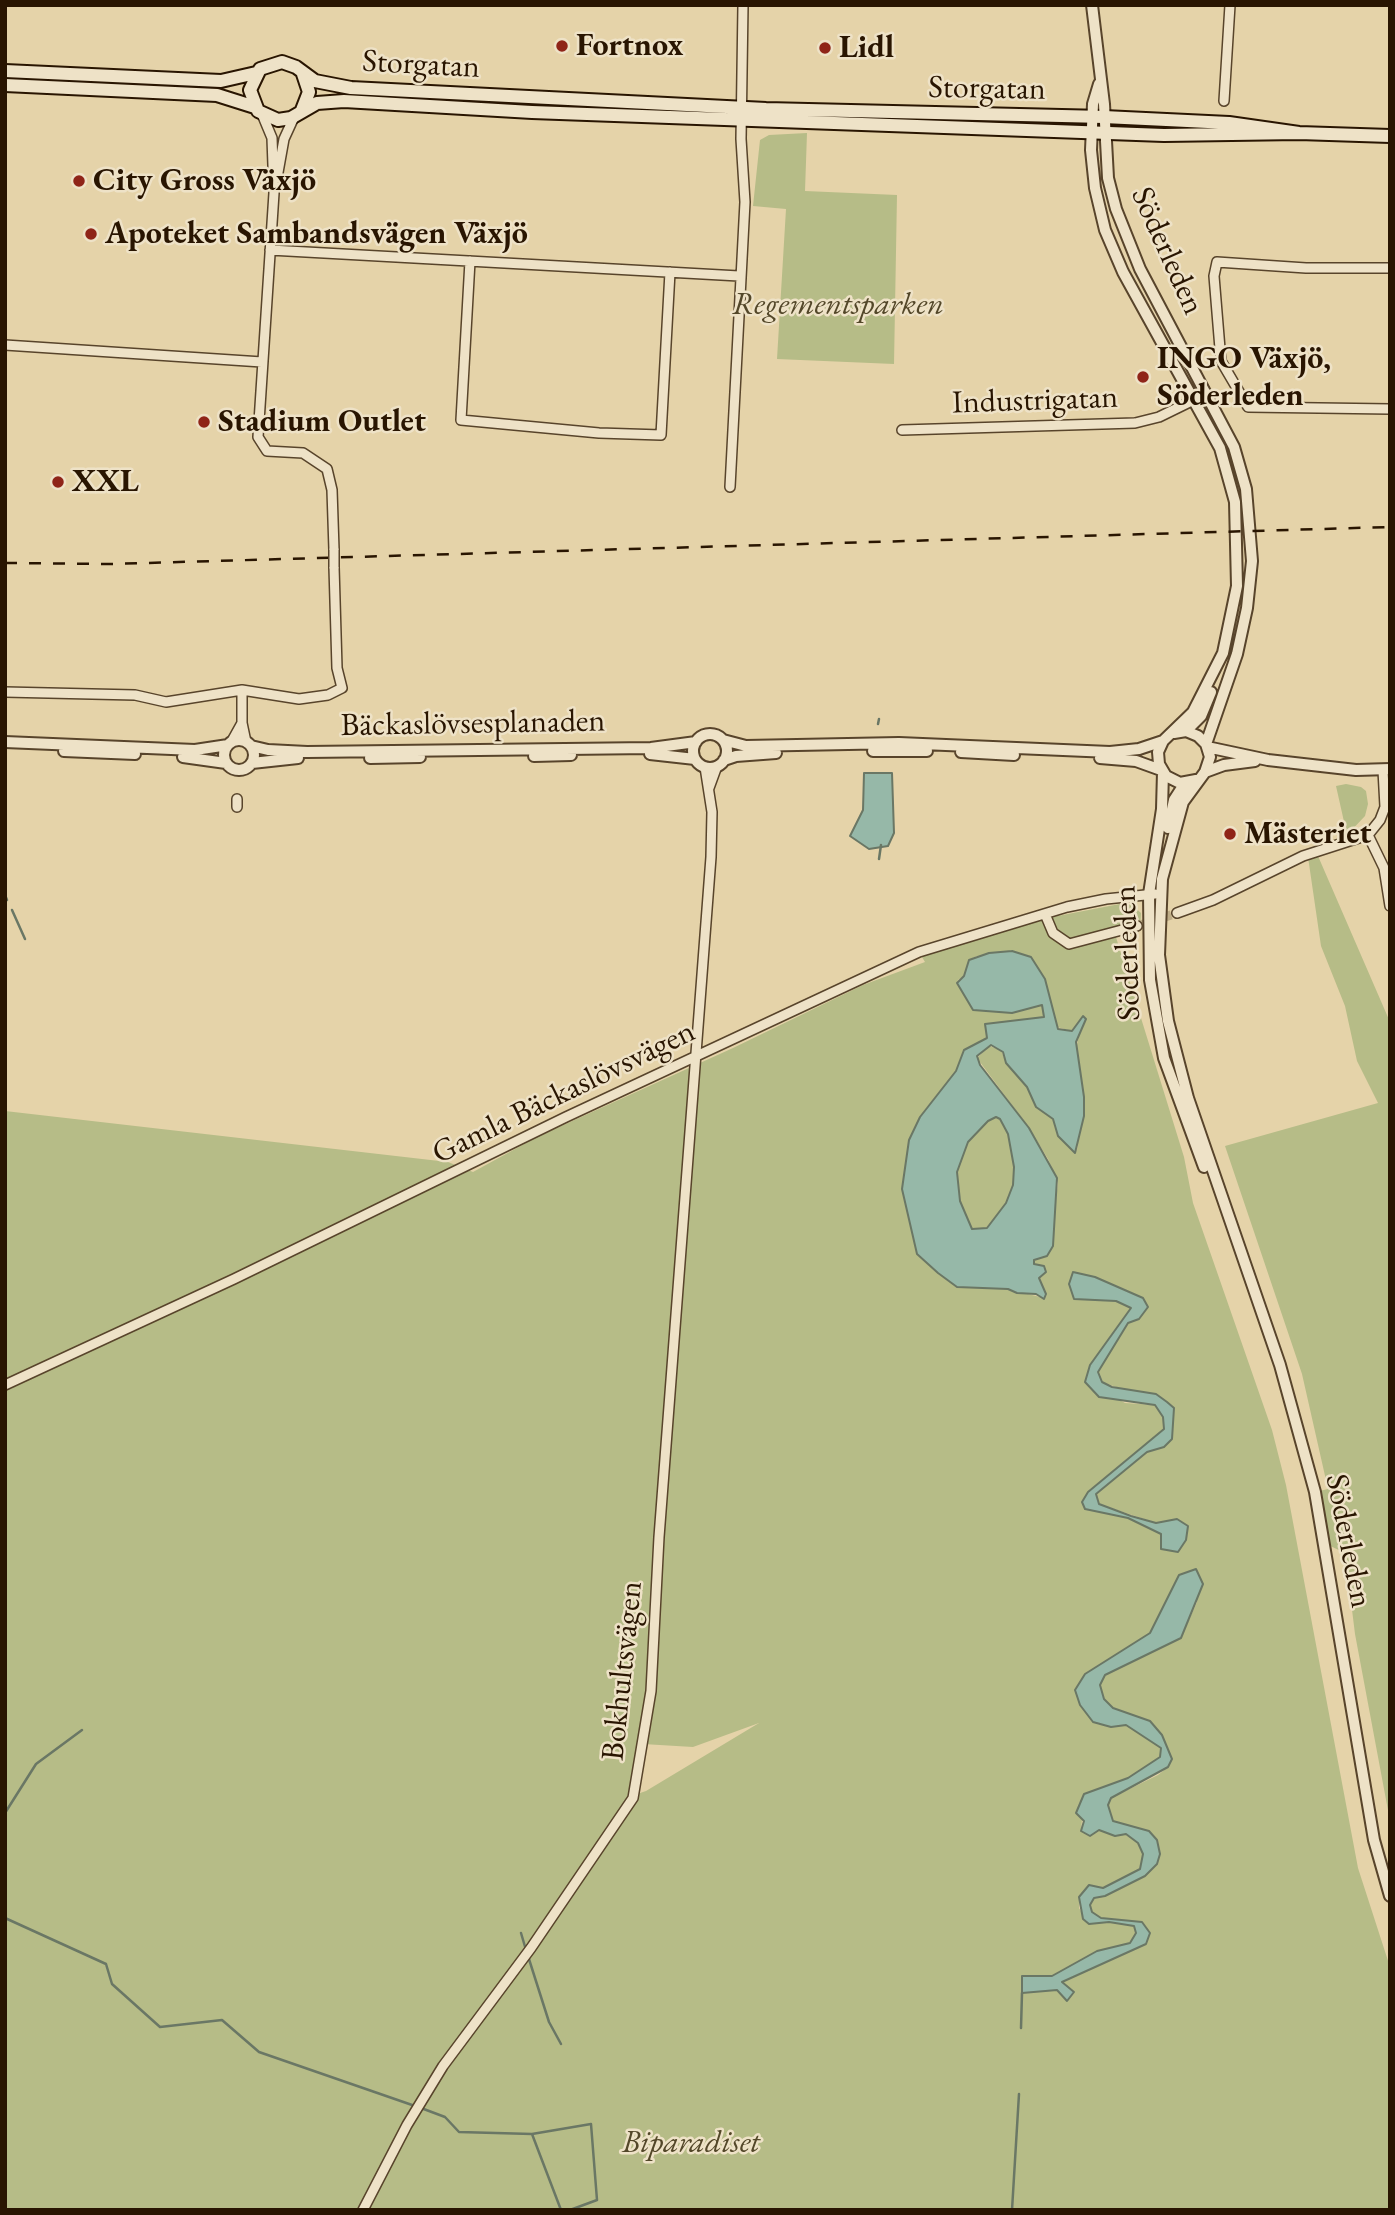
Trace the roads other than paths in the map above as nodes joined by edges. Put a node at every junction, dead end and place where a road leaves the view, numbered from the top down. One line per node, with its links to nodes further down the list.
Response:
1 (743, 5): 11 (street)
2 (1092, 5): 12 (street)
3 (1230, 5): 8 (street)
4 (299, 70): 6 (main road, Storgatan); 10 (main road); 11 (main road, Storgatan)
5 (5, 71): 6 (main road, Storgatan)
6 (256, 73): 9 (main road)
7 (5, 85): 9 (main road, Storgatan)
8 (1224, 101)
9 (258, 111): 10 (main road, Storgatan); 16 (street)
10 (298, 113): 11 (main road, Storgatan); 16 (street)
11 (742, 114): 12 (main road, Storgatan); 13 (main road, Storgatan); 21 (street)
12 (1098, 117): 13 (street); 14 (main road, Storgatan)
13 (1098, 133): 14 (main road, Storgatan); 24 (street, Söderleden); 25 (street, Söderleden)
14 (1300, 133): 15 (main road, Storgatan)
15 (1390, 136)
16 (274, 193): 17 (street)
17 (270, 250): 18 (street); 23 (street)
18 (470, 261): 20 (street); 20 (street)
19 (1390, 268): 26 (street)
20 (670, 272): 21 (street)
21 (739, 276): 28 (street)
22 (5, 345): 23 (street)
23 (262, 362): 30 (street, bridge)
24 (1206, 394): 25 (street, Industrigatan); 41 (street, Söderleden)
25 (1194, 400): 27 (street, Industrigatan); 29 (street, Söderleden)
26 (1390, 409)
27 (902, 430)
28 (730, 487)
29 (1214, 676): 33 (street, Söderleden); 34 (street, Söderleden)
30 (242, 690): 31 (street); 32 (street)
31 (5, 692)
32 (242, 723): 39 (street); 40 (street)
33 (1186, 732): 34 (street); 41 (street)
34 (1174, 733): 36 (street, Söderleden)
35 (723, 740): 36 (street, Bäckaslövsesplanaden); 38 (street, Bäckaslövsesplanaden); 47 (street)
36 (1163, 741): 49 (street, Söderleden)
37 (5, 742): 39 (street, Bäckaslövsesplanaden)
38 (696, 742): 40 (street, Bäckaslövsesplanaden); 43 (street)
39 (230, 743): 40 (street, Bäckaslövsesplanaden); 45 (street)
40 (248, 744): 46 (street)
41 (1207, 746): 44 (street); 50 (street, Söderleden)
42 (5, 749): 45 (street, Bäckaslövsesplanaden)
43 (695, 759): 46 (street, Bäckaslövsesplanaden); 47 (street)
44 (1268, 760): 48 (street); 50 (street)
45 (226, 763): 46 (street, Bäckaslövsesplanaden)
46 (252, 763)
47 (715, 764): 49 (street); 58 (street, Bokhultsvägen)
48 (1387, 769): 51 (street)
49 (1162, 771): 50 (street); 53 (street, Söderleden)
50 (1195, 778): 53 (street, Söderleden)
51 (1368, 835): 52 (street); 55 (street)
52 (1387, 868): 54 (street)
53 (1155, 894): 56 (street, Gamla Bäckaslövsvägen); 60 (street, Söderleden)
54 (1390, 906)
55 (1177, 913)
56 (1045, 914): 57 (street); 58 (street, Gamla Bäckaslövsvägen)
57 (1137, 926)
58 (696, 1056): 59 (street, Gamla Bäckaslövsvägen); 61 (street, Bokhultsvägen)
59 (5, 1385)
60 (1390, 1896)
61 (363, 2210)

